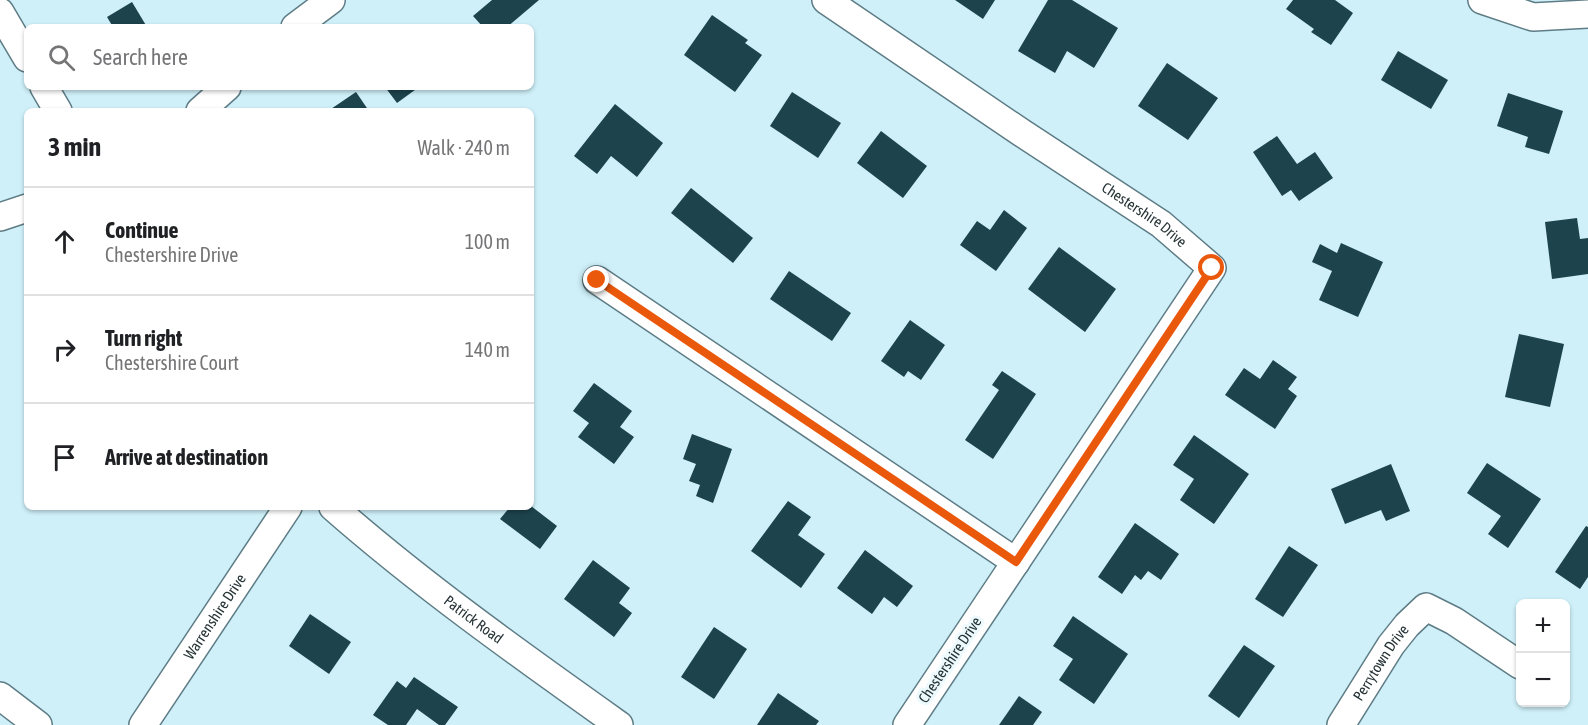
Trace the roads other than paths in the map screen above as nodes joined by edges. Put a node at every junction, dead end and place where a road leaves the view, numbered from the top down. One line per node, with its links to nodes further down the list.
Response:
1 (331, 0): 6 (street)
2 (826, 0): 17 (street, Chestershire Drive)
3 (1482, 0): 5 (street)
4 (0, 12): 7 (street)
5 (1588, 14)
6 (299, 24)
7 (24, 53)
8 (46, 90): 10 (street)
9 (224, 90): 11 (street)
10 (56, 108)
11 (203, 108)
12 (24, 209): 13 (street)
13 (0, 217)
14 (597, 280): 17 (street)
15 (286, 510): 21 (street, Warrenshire Drive)
16 (336, 510): 22 (street, Patrick Road)
17 (1016, 562): 23 (street, Chestershire Drive)
18 (1516, 662): 24 (street, Perrytown Drive)
19 (0, 696): 20 (street)
20 (38, 725)
21 (143, 725)
22 (619, 725)
23 (907, 725)
24 (1341, 725)

